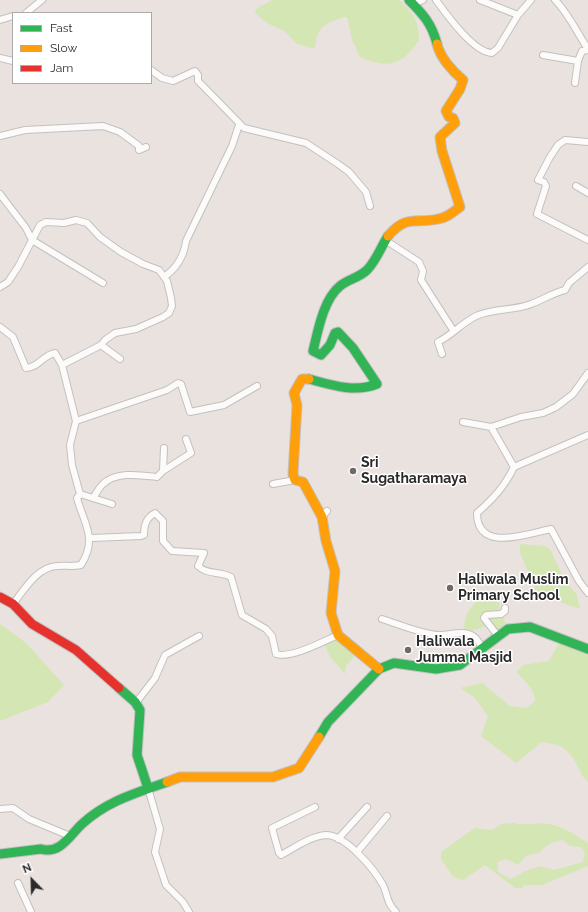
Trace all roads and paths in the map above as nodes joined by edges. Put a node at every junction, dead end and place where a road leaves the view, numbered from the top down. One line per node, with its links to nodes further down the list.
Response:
1 (42, 0): 8 (street)
2 (423, 0): 7 (street)
3 (436, 0): 9 (street)
4 (480, 0): 9 (street)
5 (531, 0): 9 (street)
6 (555, 0): 12 (street)
7 (411, 2): 28 (street)
8 (27, 12)
9 (518, 15)
10 (12, 16): 11 (street)
11 (0, 20)
12 (588, 50): 16 (street)
13 (543, 55): 16 (street)
14 (0, 58): 15 (street)
15 (12, 61)
16 (578, 61): 18 (street)
17 (152, 71): 19 (street)
18 (575, 83)
19 (239, 125): 26 (street); 31 (street)
20 (0, 136): 22 (street)
21 (587, 140): 29 (street)
22 (146, 147)
23 (576, 186): 24 (street)
24 (588, 193)
25 (0, 194): 27 (street)
26 (370, 206)
27 (32, 240): 31 (street); 32 (street); 33 (street)
28 (386, 240): 35 (street); 50 (street)
29 (588, 240)
30 (588, 267): 35 (street)
31 (164, 276): 36 (street)
32 (103, 282)
33 (0, 287)
34 (0, 327): 39 (street)
35 (453, 330): 37 (street)
36 (101, 345): 38 (street); 39 (street)
37 (442, 354)
38 (120, 359)
39 (62, 365): 42 (street)
40 (588, 373): 44 (street)
41 (257, 386): 42 (street)
42 (76, 421): 52 (street)
43 (462, 422): 44 (street)
44 (491, 427): 48 (street)
45 (588, 435): 48 (street)
46 (186, 440): 49 (street)
47 (164, 448): 49 (street)
48 (514, 467): 56 (street)
49 (163, 471): 53 (street)
50 (295, 480): 51 (street); 61 (street)
51 (273, 484)
52 (80, 494): 53 (street); 55 (street)
53 (93, 498): 54 (street)
54 (112, 504)
55 (91, 538): 58 (street); 61 (street)
56 (588, 593)
57 (0, 597): 58 (street)
58 (13, 604): 67 (street)
59 (505, 608): 63 (street)
60 (382, 619): 64 (street)
61 (338, 635): 66 (street)
62 (199, 636): 67 (street)
63 (498, 636): 64 (street); 65 (street)
64 (482, 649): 66 (street)
65 (588, 649)
66 (379, 669): 68 (street)
67 (135, 704): 68 (street)
68 (148, 788): 73 (street); 79 (street)
69 (367, 807): 74 (street)
70 (315, 808): 74 (street)
71 (0, 809): 73 (street)
72 (387, 816): 75 (street)
73 (70, 836): 76 (street)
74 (338, 838): 75 (street)
75 (357, 852): 80 (street)
76 (0, 854)
77 (18, 883): 78 (street)
78 (31, 912)
79 (189, 912)
80 (396, 912)

